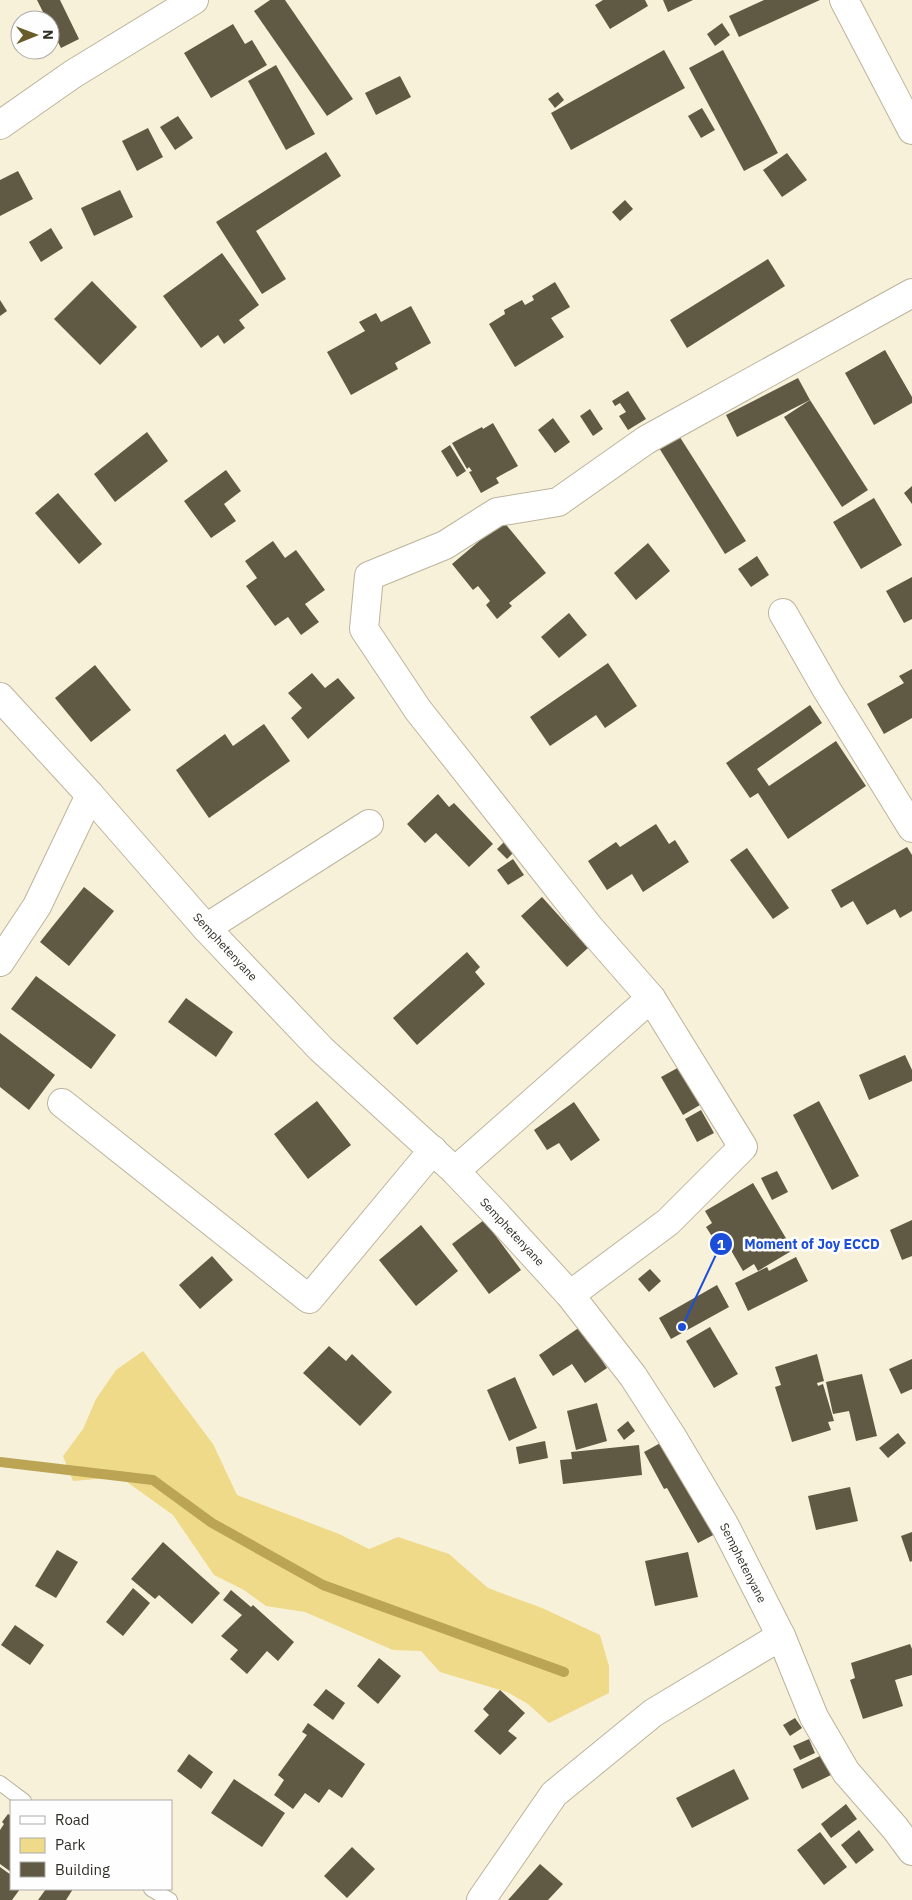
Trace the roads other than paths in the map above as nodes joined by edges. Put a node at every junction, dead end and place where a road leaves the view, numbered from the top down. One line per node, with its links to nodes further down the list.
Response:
1 (194, 0): 3 (street)
2 (844, 0): 4 (street)
3 (0, 124)
4 (912, 130)
5 (912, 292): 13 (street)
6 (783, 613): 10 (street)
7 (0, 697): 8 (street, Semphetenyane)
8 (90, 795): 11 (street, Semphetenyane); 12 (street)
9 (369, 824): 11 (street)
10 (912, 828)
11 (206, 928): 15 (street, Semphetenyane)
12 (0, 962)
13 (651, 998): 16 (street); 17 (street)
14 (62, 1103): 15 (street)
15 (433, 1150): 16 (street, Semphetenyane)
16 (455, 1171): 17 (street, Semphetenyane)
17 (570, 1295): 18 (street, Semphetenyane)
18 (781, 1636): 21 (street, Semphetenyane); 24 (street)
19 (0, 1783): 20 (lane)
20 (23, 1800)
21 (912, 1851)
22 (153, 1890): 23 (lane)
23 (170, 1900)
24 (481, 1900)

